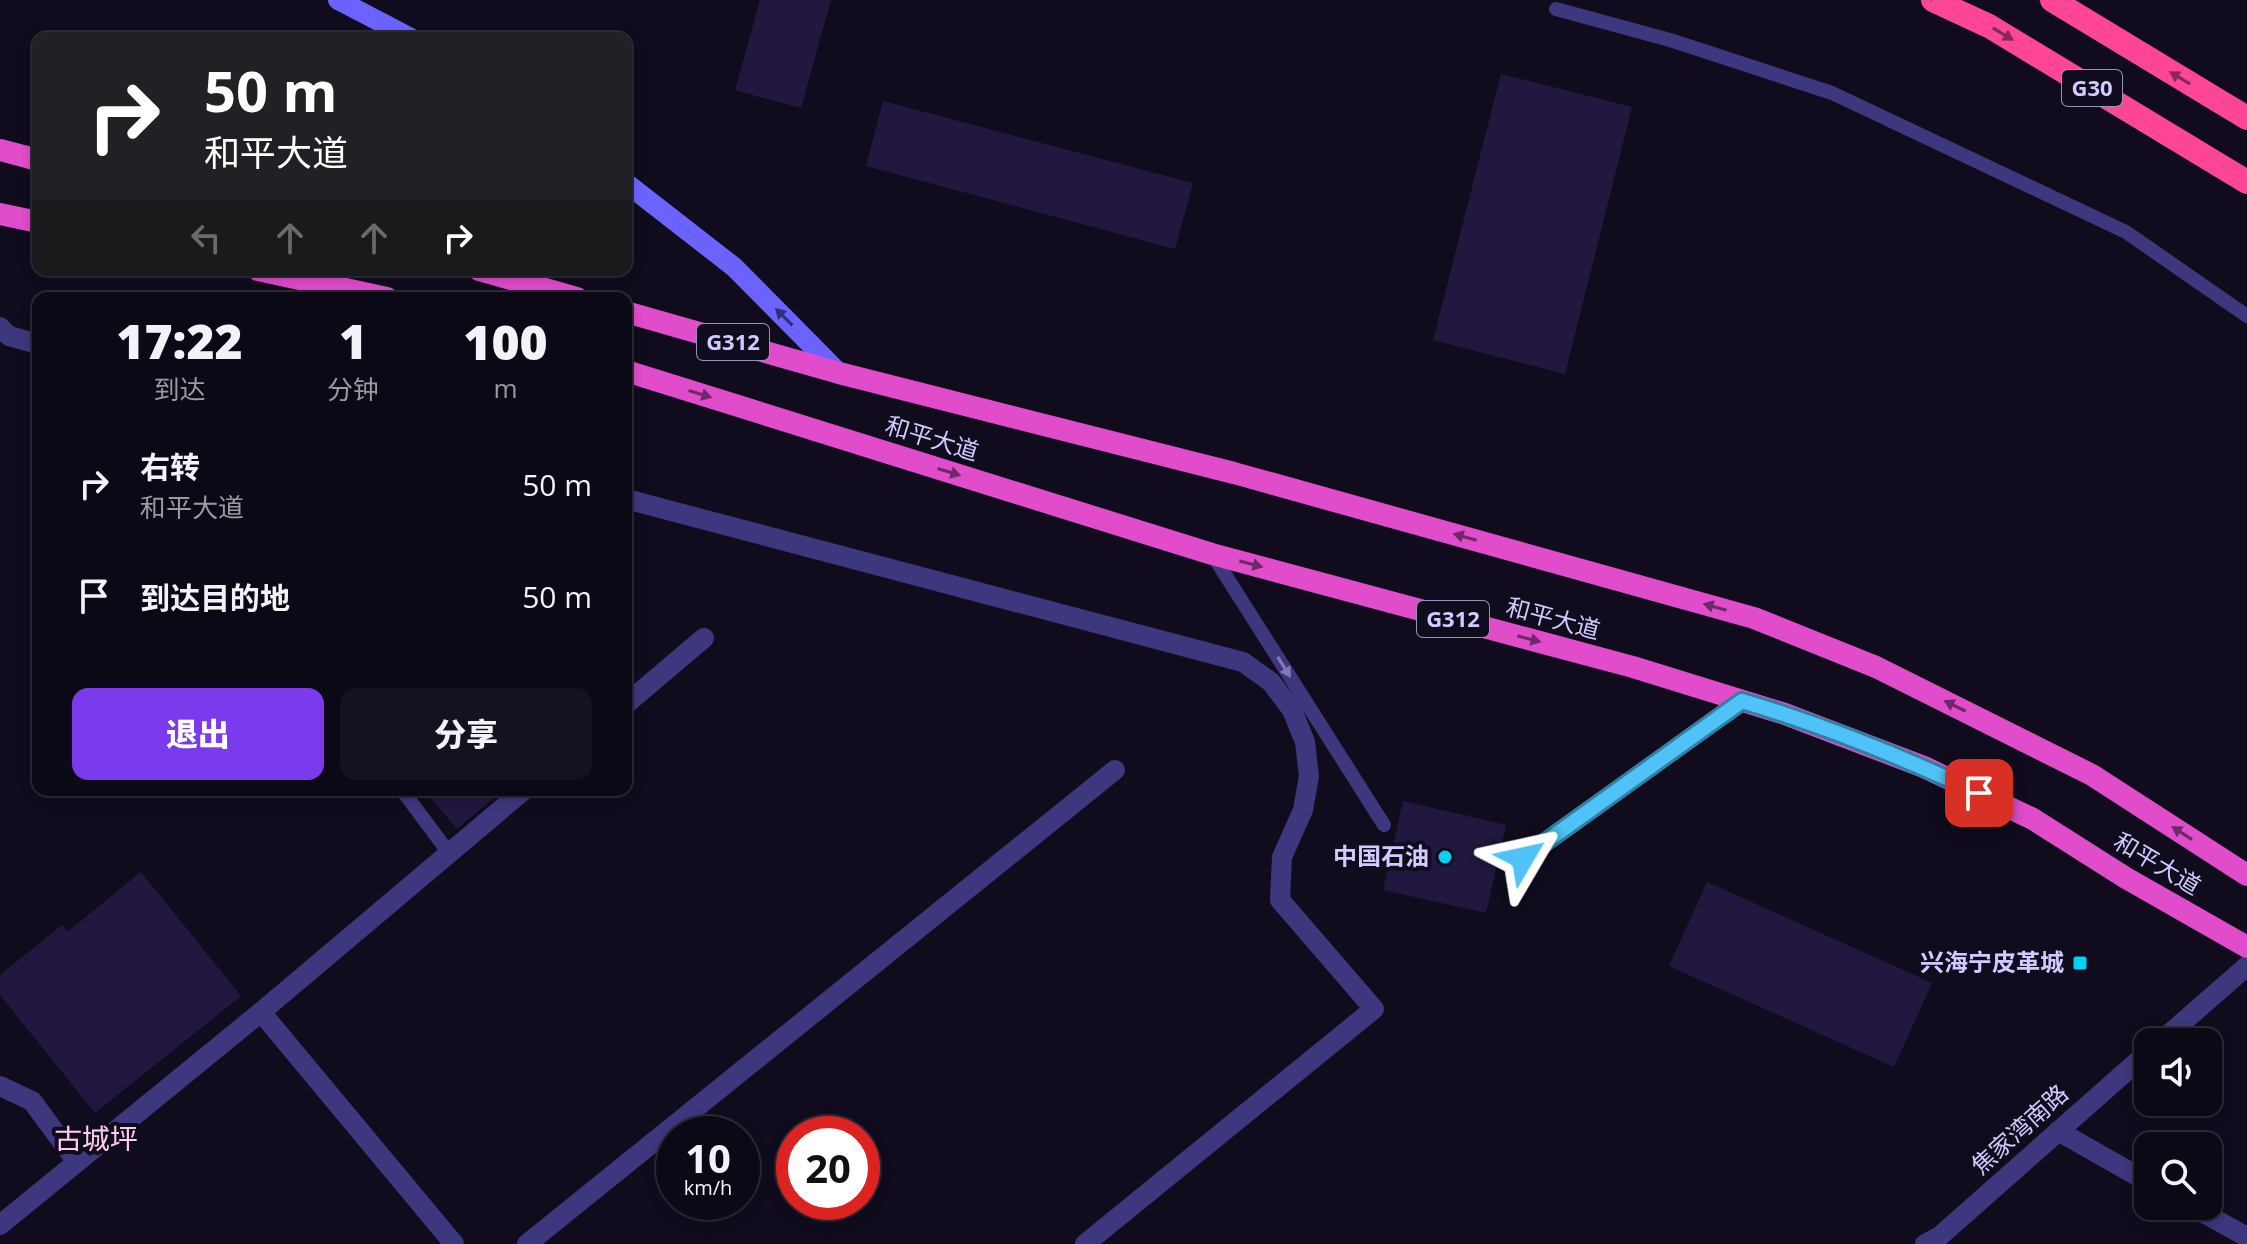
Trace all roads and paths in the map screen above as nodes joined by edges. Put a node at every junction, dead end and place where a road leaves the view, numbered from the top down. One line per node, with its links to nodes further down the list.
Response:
1 (338, 0): 5 (main road)
2 (1933, 0): 9 (highway, G30, one-way to 9)
3 (2052, 0): 6 (highway, G30, one-way to 3)
4 (1556, 9): 18 (lane)
5 (399, 32)
6 (2247, 118)
7 (0, 150): 8 (highway)
8 (32, 158)
9 (2247, 182)
10 (632, 188): 22 (main road, one-way to 10)
11 (0, 214): 12 (highway)
12 (32, 221)
13 (286, 276): 15 (highway)
14 (500, 276): 16 (highway)
15 (359, 292)
16 (556, 292)
17 (632, 314): 22 (highway, 和平大道 / G312)
18 (2247, 316)
19 (0, 327): 20 (street)
20 (32, 342)
21 (632, 373): 24 (highway, 和平大道 / G312, one-way to 24)
22 (839, 373): 34 (highway, 和平大道 / G312, one-way to 22)
23 (632, 501): 49 (street)
24 (1212, 554): 27 (highway, 和平大道 / G312, one-way to 27); 31 (lane, one-way to 31)
25 (704, 638): 26 (street)
26 (632, 699)
27 (1742, 701): 33 (lane); 35 (highway, 和平大道 / G312)
28 (1115, 770): 48 (street)
29 (406, 796): 32 (lane)
30 (517, 796): 32 (street)
31 (1384, 825)
32 (449, 853): 37 (street)
33 (1523, 858)
34 (2247, 875)
35 (2247, 947)
36 (2247, 966): 38 (street)
37 (261, 1012): 42 (street); 47 (street)
38 (2176, 1028)
39 (2134, 1064): 41 (street, 焦家湾南路)
40 (0, 1086): 42 (street)
41 (2058, 1131): 43 (street); 50 (street, 焦家湾南路)
42 (77, 1162): 45 (street)
43 (2134, 1174)
44 (2216, 1220): 46 (street)
45 (0, 1225)
46 (2247, 1237)
47 (454, 1244)
48 (527, 1244)
49 (1085, 1244)
50 (1925, 1244)

